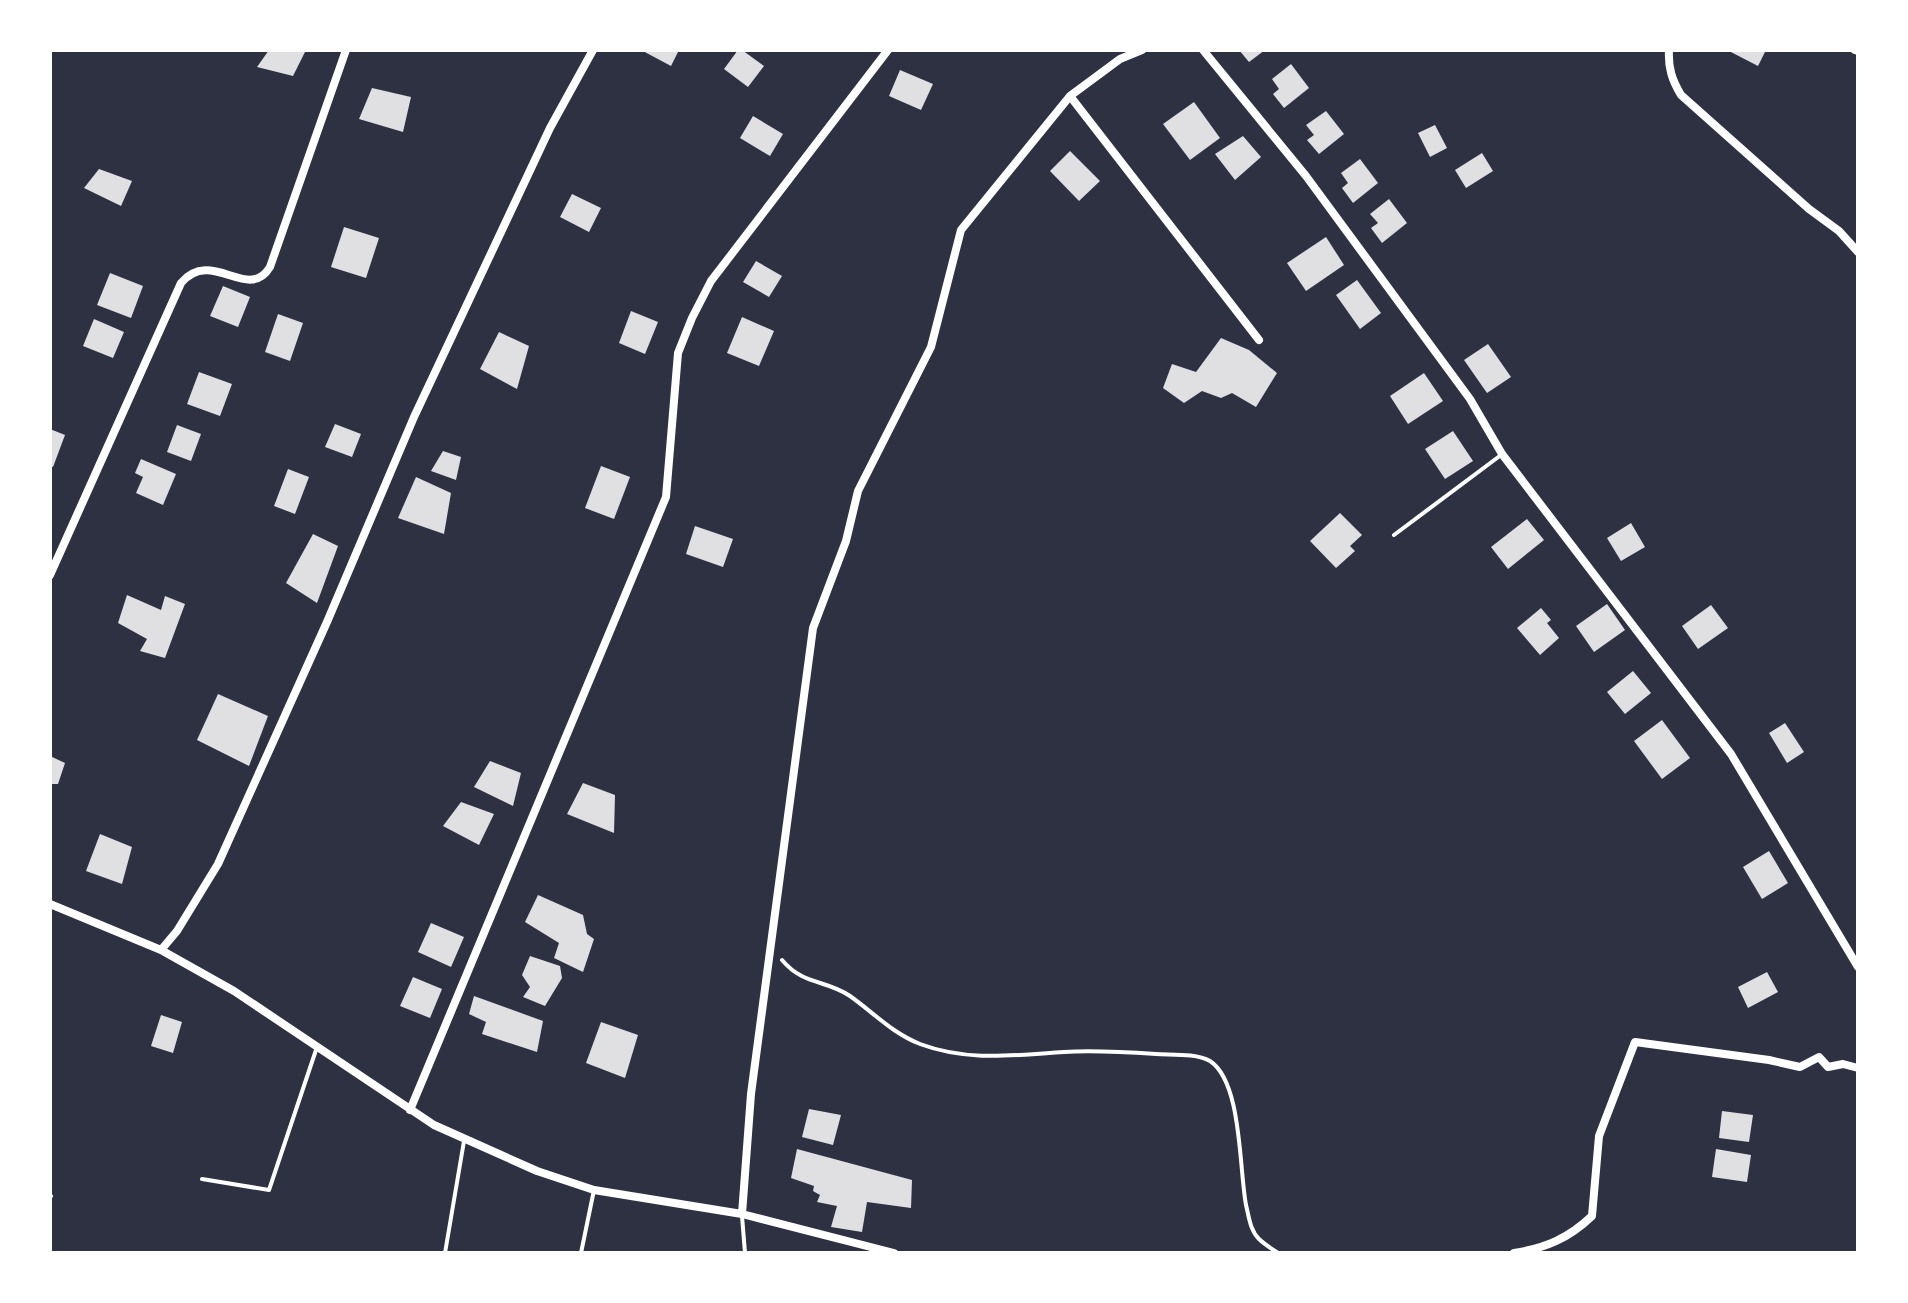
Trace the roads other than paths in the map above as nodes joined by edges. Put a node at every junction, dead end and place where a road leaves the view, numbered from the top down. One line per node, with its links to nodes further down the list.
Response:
1 (346, 50): 12 (street)
2 (593, 50): 14 (street)
3 (888, 50): 18 (street)
4 (1142, 50): 7 (street)
5 (1203, 50): 10 (street)
6 (1669, 50): 8 (street)
7 (1070, 96): 9 (street); 22 (street)
8 (1858, 252)
9 (1259, 340)
10 (1502, 454): 11 (lane); 15 (street)
11 (1394, 535)
12 (50, 575)
13 (50, 904): 14 (street)
14 (161, 950): 16 (street)
15 (1858, 967)
16 (317, 1047): 18 (street); 20 (lane)
17 (1858, 1068): 27 (street)
18 (410, 1110): 19 (street)
19 (464, 1140): 21 (street); 23 (lane)
20 (202, 1179)
21 (594, 1190): 22 (street); 24 (lane)
22 (742, 1214): 25 (lane); 26 (street)
23 (445, 1253)
24 (581, 1253)
25 (745, 1253)
26 (894, 1253)
27 (1514, 1253)

